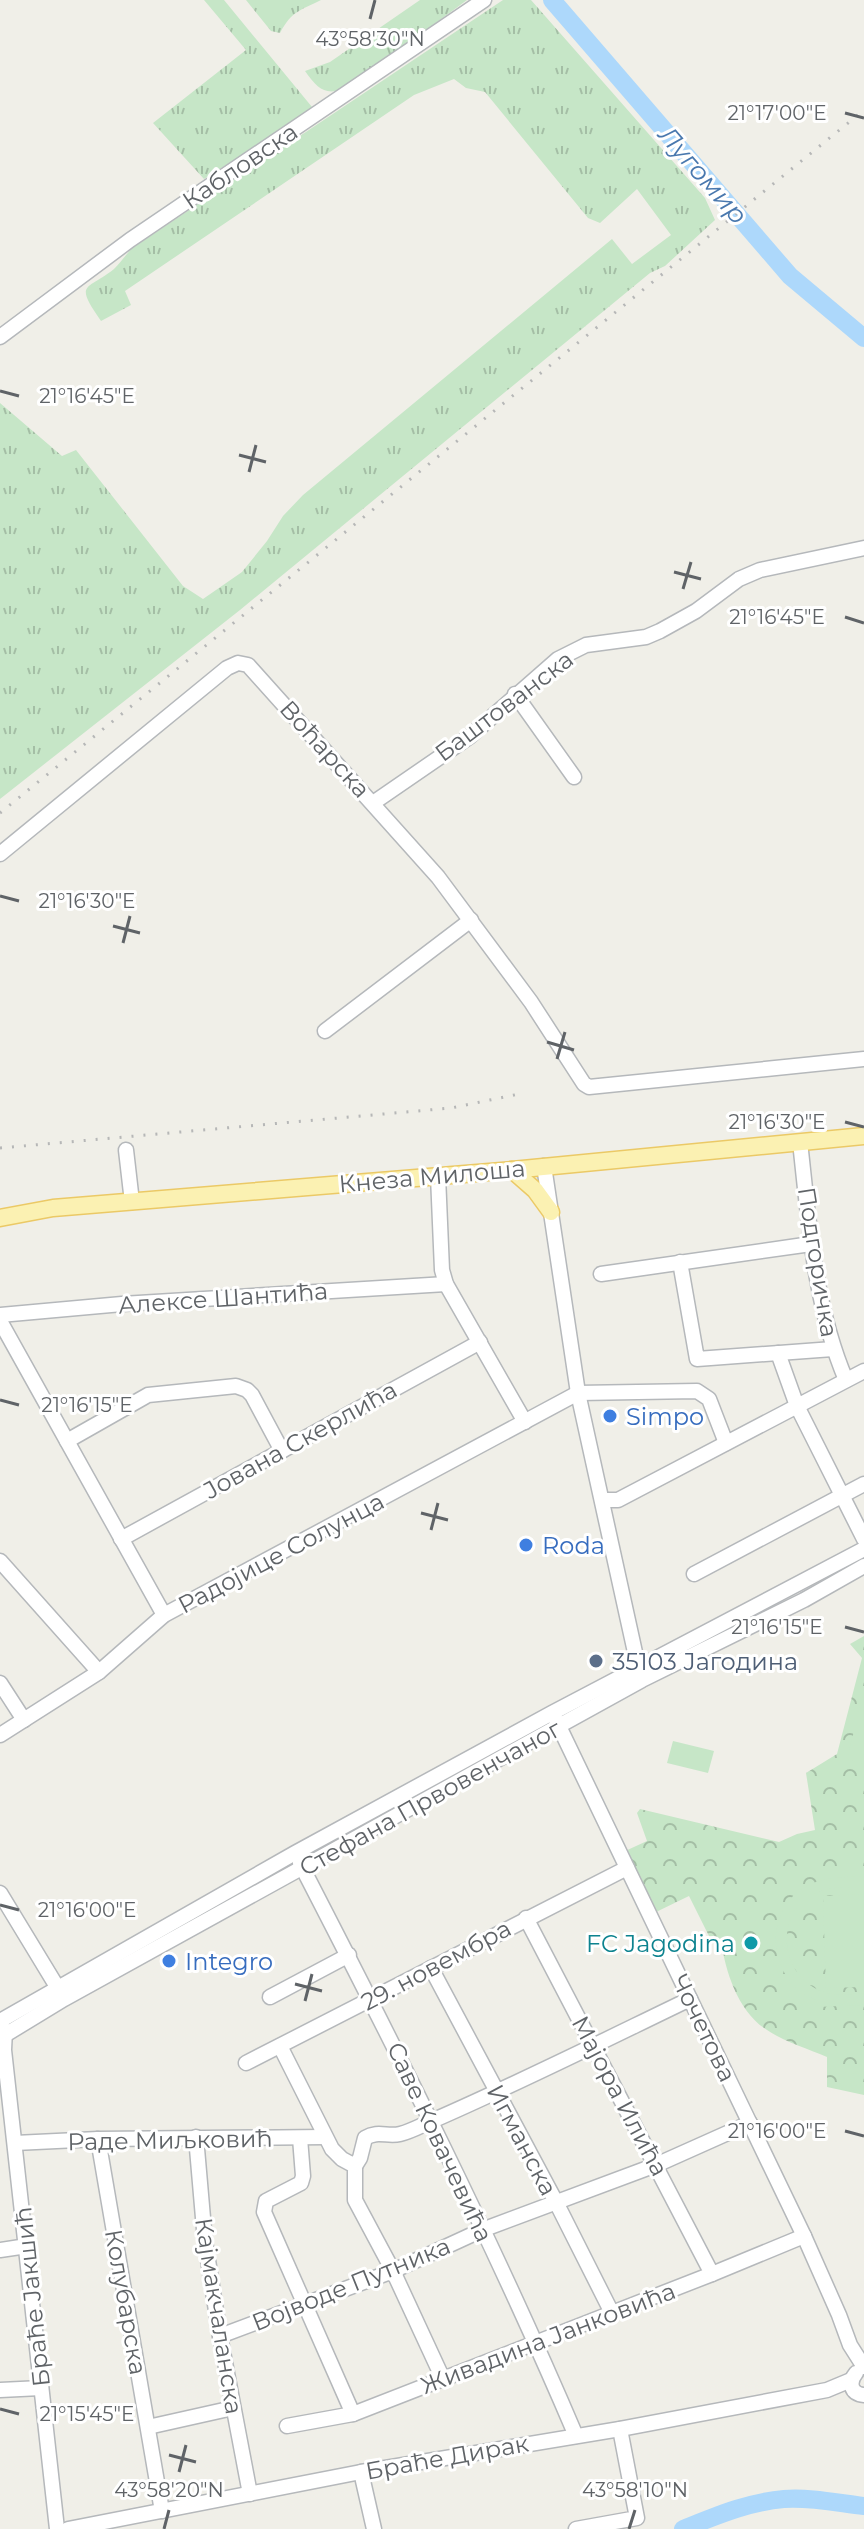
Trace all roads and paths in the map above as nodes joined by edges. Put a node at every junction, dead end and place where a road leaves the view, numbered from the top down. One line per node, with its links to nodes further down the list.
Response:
1 (484, 0): 2 (street, Кабловска)
2 (0, 337)
3 (864, 548): 4 (street, Баштованска)
4 (515, 694): 5 (street); 6 (street, Баштованска)
5 (574, 777)
6 (373, 803): 7 (street, Воћарска); 8 (street, Воћарска)
7 (0, 854)
8 (471, 920): 9 (street); 10 (street, Воћарска)
9 (325, 1031)
10 (864, 1059)
11 (864, 1136): 12 (main road, Кнеза Милоша)
12 (800, 1142): 14 (main road, Кнеза Милоша); 20 (street, Подгоричка)
13 (126, 1150): 17 (street)
14 (544, 1166): 15 (main road, Кнеза Милоша); 18 (street)
15 (512, 1170): 16 (main road, Кнеза Милоша); 18 (main road)
16 (438, 1176): 17 (main road, Кнеза Милоша); 23 (street)
17 (132, 1202): 19 (main road, Кнеза Милоша)
18 (551, 1212): 31 (street)
19 (0, 1218)
20 (811, 1244): 21 (street); 27 (street, Подгоричка)
21 (680, 1262): 22 (street); 28 (street)
22 (601, 1274)
23 (446, 1284): 24 (street, Алексе Шантића); 26 (street)
24 (0, 1315)
25 (0, 1321): 34 (street)
26 (480, 1342): 33 (street); 36 (street, Јована Скерлића)
27 (833, 1349): 28 (street); 30 (street, Подгоричка)
28 (778, 1353): 32 (street)
29 (864, 1371): 30 (street)
30 (846, 1380): 32 (street)
31 (578, 1393): 33 (street, Радојице Солунца); 35 (street); 39 (street)
32 (797, 1406): 35 (street); 38 (street)
33 (525, 1422): 46 (street, Радојице Солунца)
34 (67, 1441): 36 (street); 40 (street)
35 (726, 1443): 39 (street)
36 (282, 1451): 40 (street, Јована Скерлића)
37 (864, 1484): 38 (street)
38 (843, 1495): 41 (street); 45 (street)
39 (603, 1500): 48 (street)
40 (121, 1539): 46 (street)
41 (864, 1539)
42 (864, 1549): 48 (street, Стефана Првовенчаног)
43 (0, 1561): 47 (street)
44 (864, 1566): 48 (street, Стефана Првовенчаног)
45 (694, 1574)
46 (164, 1615): 47 (street, Радојице Солунца)
47 (99, 1672): 51 (street, Радојице Солунца)
48 (640, 1674): 50 (street, Стефана Првовенчаног)
49 (0, 1683): 51 (street)
50 (555, 1719): 53 (street, Стефана Првовенчаног); 54 (street, Чочетова); 55 (street, Стефана Првовенчаног)
51 (24, 1720): 52 (street, Радојице Солунца)
52 (0, 1735)
53 (295, 1853): 55 (street, Саве Ковачевића); 60 (street, Стефана Првовенчаног)
54 (627, 1868): 57 (street, 29. новембра); 63 (street, Чочетова)
55 (303, 1869): 58 (street, Саве Ковачевића); 60 (street, Стефана Првовенчаног)
56 (0, 1893): 60 (street)
57 (526, 1918): 59 (street, 29. новембра); 66 (street, Мајора Илића)
58 (349, 1955): 61 (street); 62 (street, Саве Ковачевића)
59 (431, 1968): 62 (street, 29. новембра); 68 (street, Игманска)
60 (61, 1993): 64 (street, Стефана Првовенчаног)
61 (270, 1997)
62 (372, 1999): 65 (street, 29. новембра); 69 (street, Саве Ковачевића)
63 (690, 1999): 66 (street); 70 (street, Чочетова)
64 (3, 2028): 75 (street, Браће Јакшић)
65 (280, 2046): 67 (street, 29. новембра); 72 (street)
66 (594, 2046): 68 (street); 76 (street, Мајора Илића)
67 (246, 2063)
68 (497, 2092): 69 (street); 78 (street, Игманска)
69 (431, 2121): 77 (street); 79 (street, Саве Ковачевића)
70 (750, 2123): 76 (street, Војводе Путника); 80 (street, Чочетова)
71 (196, 2137): 73 (street, Раде Миљковић); 74 (street, Раде Миљковић); 87 (street, Кајмакчаланска)
72 (325, 2137): 73 (street, Раде Миљковић); 77 (street)
73 (300, 2138): 85 (street)
74 (98, 2139): 75 (street, Раде Миљковић); 97 (street, Колубарска)
75 (15, 2143): 81 (street, Браће Јакшић)
76 (656, 2165): 78 (street, Војводе Путника); 84 (street, Мајора Илића)
77 (355, 2166): 83 (street)
78 (556, 2202): 79 (street, Војводе Путника); 86 (street, Игманска)
79 (482, 2230): 83 (street, Војводе Путника); 88 (street, Саве Ковачевића)
80 (804, 2236): 84 (street, Живадина Јанковића); 90 (street, Чочетова)
81 (27, 2246): 82 (street); 91 (street, Браће Јакшић)
82 (0, 2250)
83 (393, 2271): 85 (street, Војводе Путника); 89 (street)
84 (712, 2274): 86 (street, Живадина Јанковића)
85 (304, 2306): 87 (street, Војводе Путника); 95 (street)
86 (612, 2313): 88 (street, Живадина Јанковића)
87 (220, 2336): 93 (street, Кајмакчаланска)
88 (536, 2343): 89 (street, Живадина Јанковића); 99 (street, Саве Ковачевића)
89 (443, 2379): 95 (street, Живадина Јанковића)
90 (858, 2382): 94 (street, Чочетова); 98 (street, Браће Дирак)
91 (41, 2388): 92 (street); 103 (street, Браће Јакшић)
92 (0, 2390)
93 (233, 2408): 97 (street); 101 (street, Кајмакчаланска)
94 (864, 2410)
95 (353, 2414): 96 (street, Живадина Јанковића)
96 (287, 2426)
97 (148, 2427): 102 (street, Колубарска)
98 (620, 2429): 99 (street, Браће Дирак); 106 (street)
99 (576, 2436): 100 (street, Браће Дирак)
100 (361, 2472): 101 (street, Браће Дирак); 105 (street)
101 (250, 2494): 102 (street, Браће Дирак)
102 (162, 2511): 104 (street, Браће Дирак)
103 (57, 2529)
104 (68, 2529)
105 (374, 2529)
106 (576, 2529)

